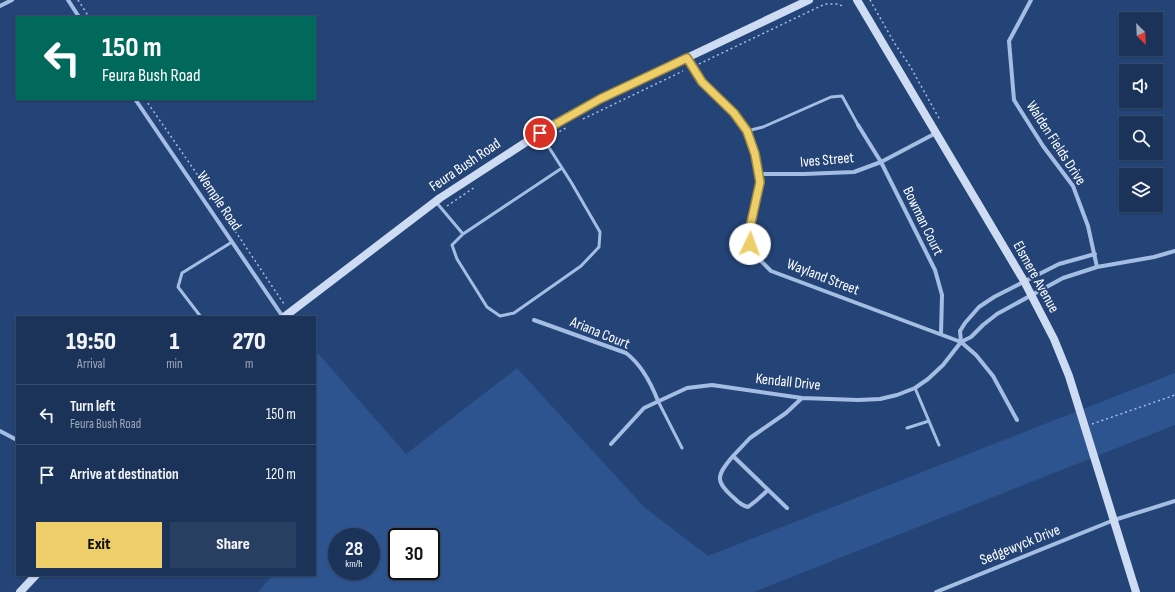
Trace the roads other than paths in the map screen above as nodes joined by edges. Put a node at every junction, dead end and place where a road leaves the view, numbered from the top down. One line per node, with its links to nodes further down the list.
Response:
1 (12, 0): 6 (street)
2 (68, 0): 7 (street)
3 (809, 0): 8 (main road, Feura Bush Road)
4 (857, 0): 13 (main road, Elsmere Avenue)
5 (1031, 0): 21 (street, Walden Fields Drive)
6 (0, 6)
7 (78, 16)
8 (687, 58): 11 (street, Wayland Street); 12 (main road, Feura Bush Road)
9 (136, 100): 19 (street, Wemple Road)
10 (858, 125): 11 (lane); 14 (street, Bowman Court)
11 (747, 131): 16 (street, Wayland Street)
12 (540, 133): 15 (lane); 17 (main road, Feura Bush Road)
13 (936, 133): 14 (street, Ives Street); 23 (main road, Elsmere Avenue)
14 (881, 162): 16 (street, Ives Street); 29 (street, Bowman Court)
15 (562, 168): 18 (lane); 18 (lane)
16 (759, 174): 29 (street, Wayland Street)
17 (436, 201): 18 (lane); 27 (main road, Feura Bush Road)
18 (463, 234)
19 (232, 242): 25 (lane); 26 (street, Wemple Road)
20 (1175, 251): 22 (street)
21 (1095, 254): 22 (street, Walden Fields Drive); 23 (street)
22 (1097, 267): 24 (street)
23 (1024, 281): 24 (main road, Elsmere Avenue); 30 (street, Kendall Drive)
24 (1031, 295): 30 (street, Kendall Drive); 46 (main road, Elsmere Avenue)
25 (200, 316)
26 (282, 316)
27 (284, 316)
28 (534, 320): 33 (street, Ariana Court)
29 (941, 334): 30 (street, Wayland Street)
30 (961, 342): 31 (street, Kendall Drive); 34 (street, Wayland Street)
31 (915, 388): 32 (street, Kendall Drive); 35 (lane)
32 (802, 398): 33 (street, Kendall Drive); 42 (street)
33 (658, 401): 39 (street, Kendall Drive); 41 (lane)
34 (1017, 420)
35 (929, 421): 36 (lane); 40 (lane)
36 (907, 428)
37 (0, 431): 38 (street)
38 (16, 439)
39 (611, 444)
40 (939, 445)
41 (682, 448)
42 (733, 456): 43 (street); 43 (street)
43 (768, 490): 45 (street)
44 (1175, 501): 46 (street, Sedgewyck Drive)
45 (786, 508)
46 (1114, 520): 48 (street, Sedgewyck Drive); 52 (main road, Elsmere Avenue)
47 (35, 576): 49 (main road)
48 (949, 586): 50 (street, Sedgewyck Drive); 51 (street)
49 (20, 592)
50 (936, 592)
51 (951, 592)
52 (1136, 592)

